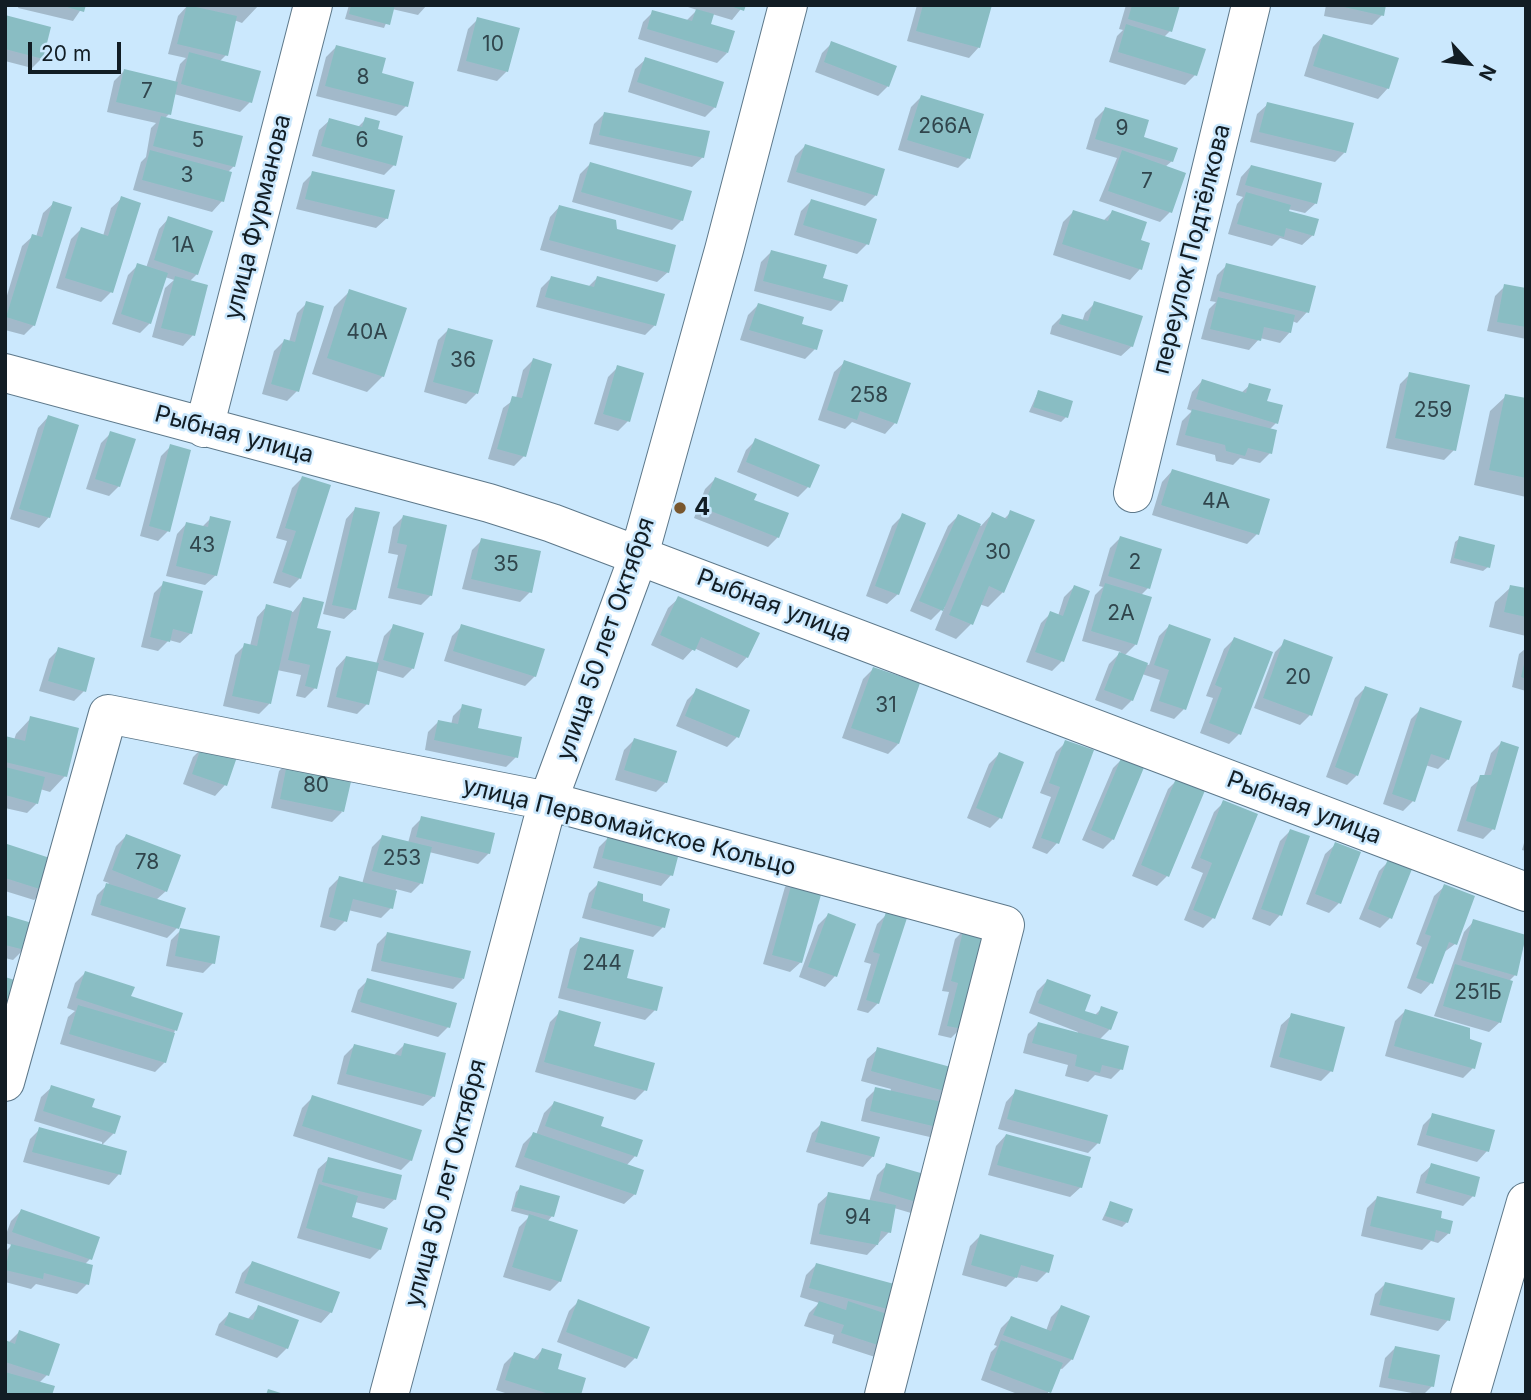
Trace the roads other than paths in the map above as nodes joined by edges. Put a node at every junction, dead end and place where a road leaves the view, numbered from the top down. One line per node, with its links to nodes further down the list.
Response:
1 (313, 5): 5 (street, улица Фурманова)
2 (788, 5): 7 (street, улица 50 лет Октября)
3 (1251, 5): 6 (street, переулок Подтёлкова)
4 (5, 373): 5 (street, Рыбная улица)
5 (204, 428): 7 (street, Рыбная улица)
6 (1133, 492)
7 (639, 555): 8 (street, улица 50 лет Октября); 9 (street, Рыбная улица)
8 (548, 801): 10 (street, улица Первомайское Кольцо); 12 (street, улица 50 лет Октября); 13 (street, улица Первомайское Кольцо)
9 (1526, 892)
10 (5, 1082)
11 (1526, 1202): 14 (street)
12 (389, 1395)
13 (884, 1395)
14 (1470, 1395)

